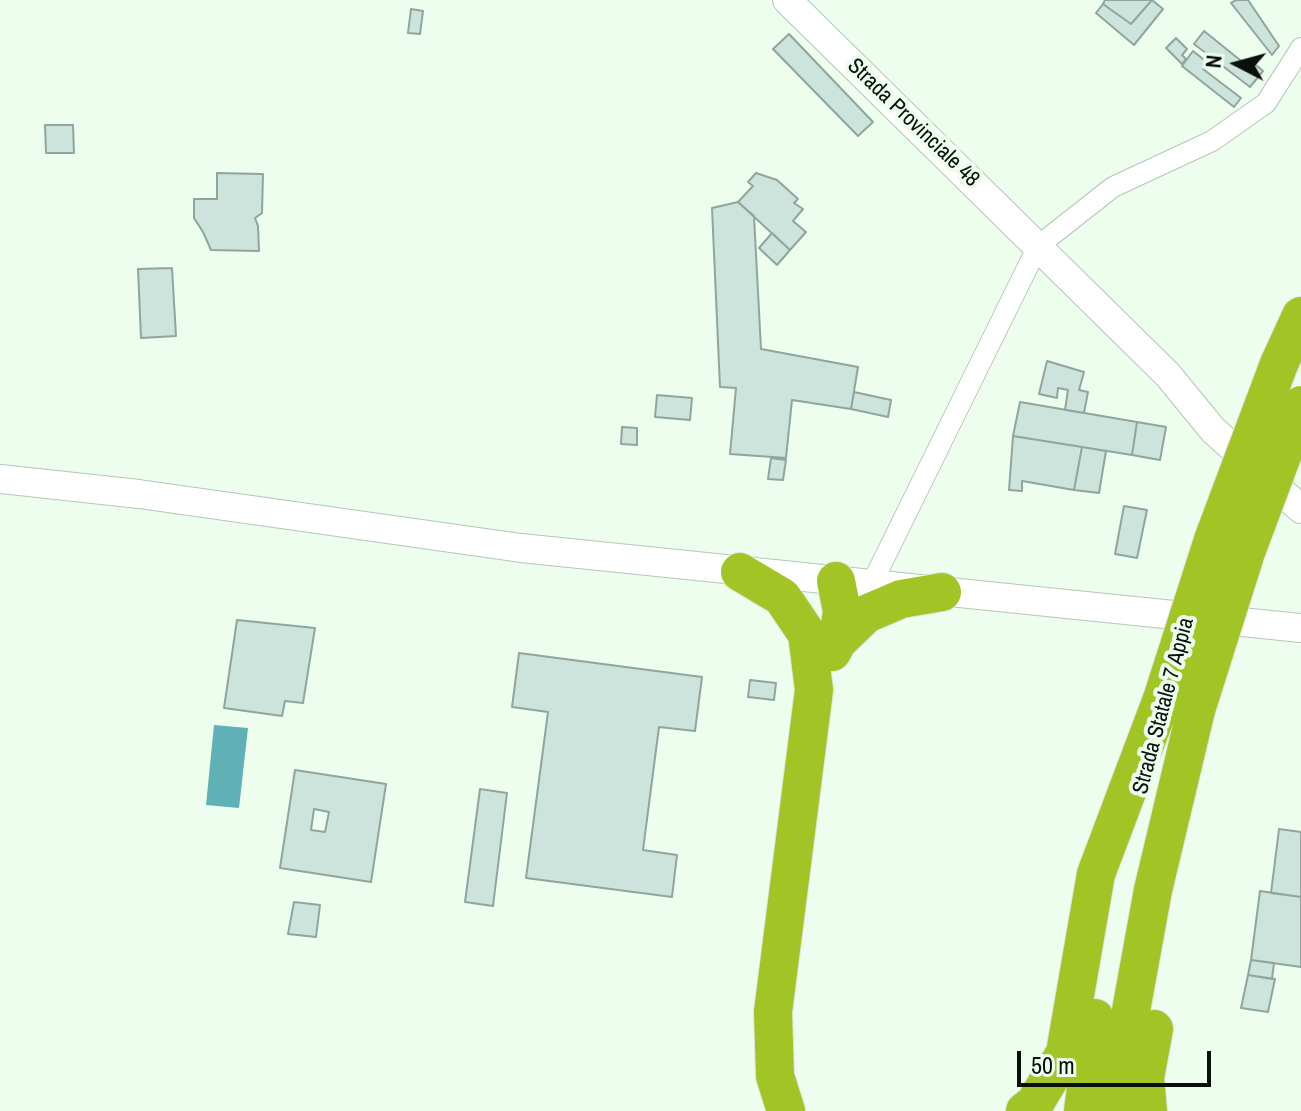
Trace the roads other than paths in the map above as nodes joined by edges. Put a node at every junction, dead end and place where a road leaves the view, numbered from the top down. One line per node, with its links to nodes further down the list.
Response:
1 (787, 0): 3 (main road, Strada Provinciale 48)
2 (1301, 48): 3 (street)
3 (1038, 246): 7 (main road, Strada Provinciale 48); 10 (street)
4 (1301, 316): 13 (highway, Strada Statale 7 Appia, bridge)
5 (1301, 405): 13 (highway, Strada Statale 7 Appia, bridge)
6 (0, 479): 8 (main road)
7 (1301, 509)
8 (740, 572): 10 (main road); 12 (highway)
9 (942, 592): 10 (highway); 11 (main road)
10 (858, 593): 12 (highway)
11 (1300, 627)
12 (822, 638): 14 (highway)
13 (1179, 704): 16 (highway); 17 (highway, Strada Statale 7 Appia); 18 (highway, Strada Statale 7 Appia); 19 (highway)
14 (780, 1094): 15 (highway)
15 (807, 1111)
16 (1025, 1111)
17 (1083, 1111)
18 (1116, 1111)
19 (1148, 1111)

